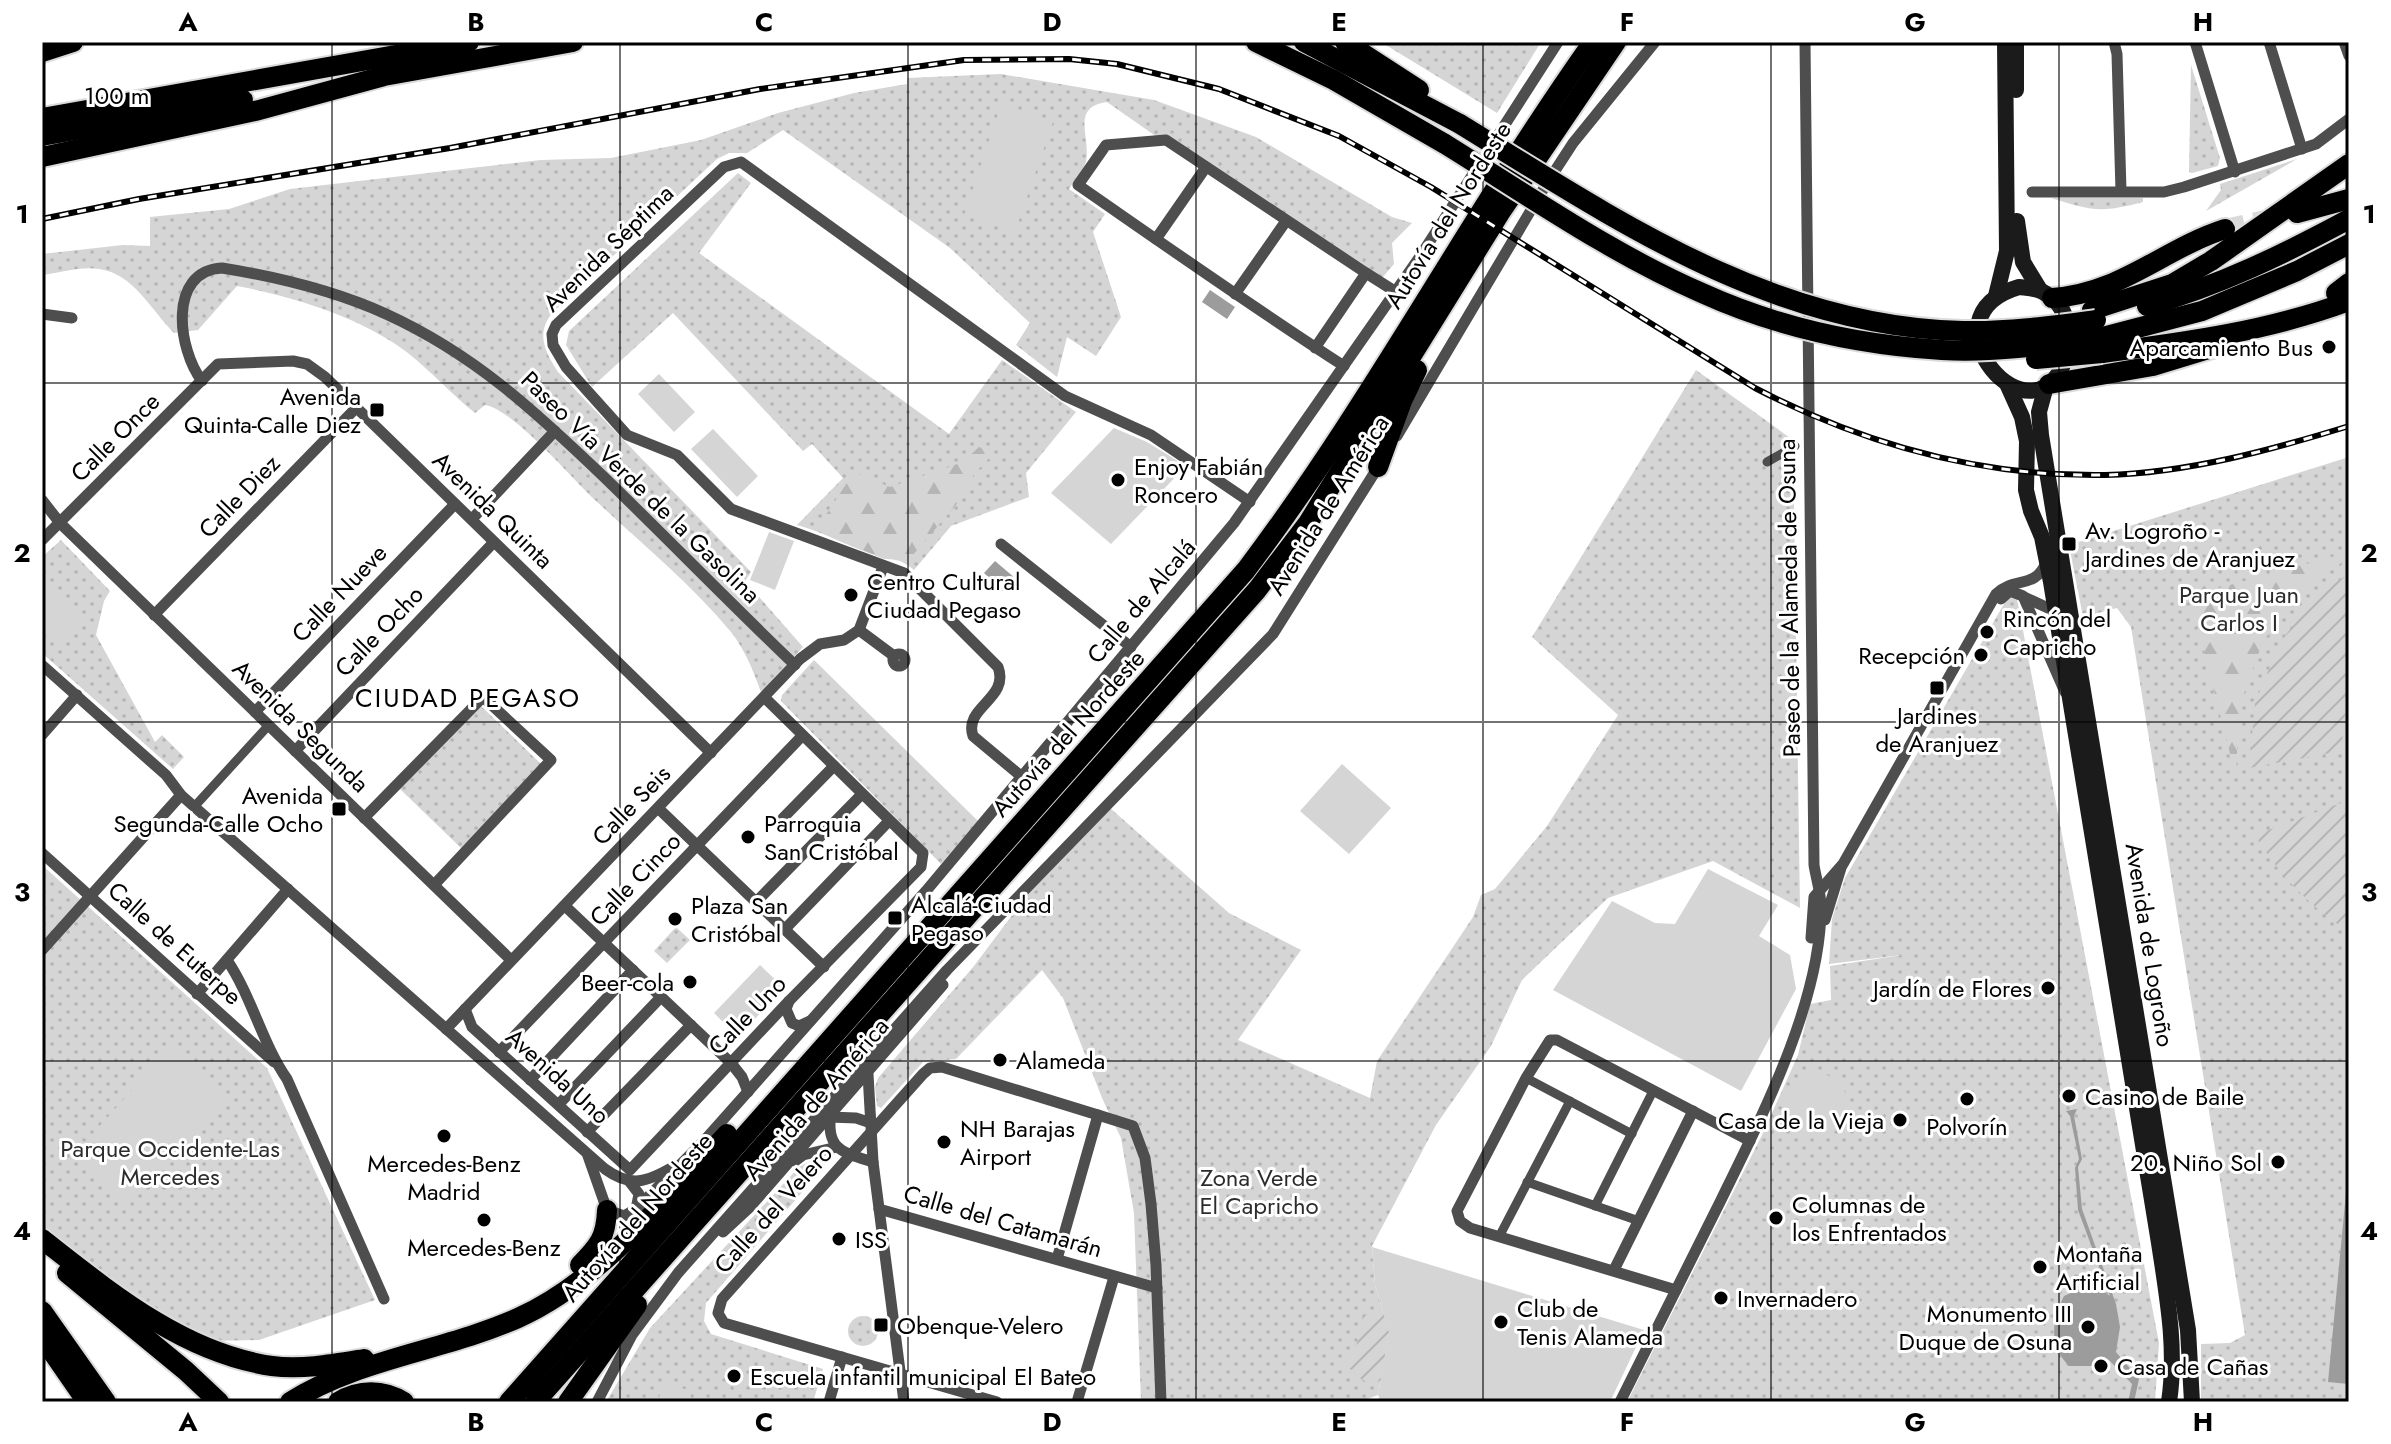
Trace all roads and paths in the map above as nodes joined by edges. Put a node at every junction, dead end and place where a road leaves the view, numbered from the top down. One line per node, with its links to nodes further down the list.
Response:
1 (73, 42): 21 (highway)
2 (469, 42): 26 (highway)
3 (573, 42): 24 (highway)
4 (1256, 42): 54 (highway, bridge)
5 (1304, 42): 27 (highway)
6 (1345, 42): 27 (highway)
7 (1558, 42): 29 (street, Calle de Alcalá)
8 (1564, 42): 29 (street, Calle de Alcalá)
9 (1581, 42): 25 (highway)
10 (1593, 42): 25 (highway, Autovía del Nordeste)
11 (1616, 42): 23 (highway, Autovía del Nordeste)
12 (1630, 42): 23 (highway)
13 (1655, 42): 66 (street, Avenida de América)
14 (1805, 42): 111 (street, Paseo de la Alameda de Osuna)
15 (2005, 42): 50 (main road)
16 (2016, 42): 49 (main road)
17 (2114, 42): 36 (street)
18 (2195, 42): 35 (street)
19 (2269, 42): 31 (street)
20 (2344, 42): 22 (street)
21 (42, 52)
22 (2349, 56)
23 (1600, 65): 51 (highway, Autovía del Nordeste)
24 (384, 76): 30 (highway); 32 (highway)
25 (1550, 102): 96 (highway, Autovía del Nordeste)
26 (42, 118)
27 (1453, 119): 54 (highway, bridge)
28 (2349, 119): 31 (street)
29 (1509, 120): 46 (street, Calle de Alcalá)
30 (42, 136)
31 (2302, 149): 35 (street)
32 (42, 157)
33 (2349, 164): 54 (highway)
34 (1206, 167): 41 (street); 43 (street); 43 (street)
35 (2235, 172): 36 (street)
36 (2121, 191): 37 (street)
37 (2032, 192)
38 (2349, 193): 39 (highway)
39 (2349, 199)
40 (2349, 219): 54 (highway)
41 (1286, 221): 45 (street); 48 (street)
42 (2225, 229): 49 (highway)
43 (1156, 239): 48 (street)
44 (2349, 244): 54 (highway)
45 (1366, 273): 46 (street); 56 (street)
46 (1396, 292): 58 (street, Calle de Alcalá)
47 (2345, 292): 54 (highway)
48 (1235, 294): 56 (street)
49 (2046, 294): 50 (main road); 60 (main road)
50 (1996, 296): 61 (main road)
51 (1443, 307): 66 (highway); 169 (highway, Autovía del Nordeste)
52 (42, 314): 53 (street)
53 (72, 318)
54 (2097, 330)
55 (2214, 347): 60 (highway)
56 (1315, 348): 58 (street)
57 (218, 364): 59 (street, Calle Once); 62 (street, Avenida Quinta)
58 (1344, 366): 68 (street, Calle de Alcalá)
59 (202, 381): 63 (street, Paseo Vía Verde de la Gasolina); 71 (street, Calle Once)
60 (2047, 385): 61 (main road); 77 (main road, Avenida de Logroño)
61 (2008, 386): 75 (main road, Avenida de Logroño)
62 (356, 408): 69 (street, Avenida Quinta); 80 (street, Calle Diez)
63 (555, 431): 70 (street); 86 (street, Paseo Vía Verde de la Gasolina)
64 (1795, 446): 65 (street)
65 (1767, 462)
66 (1378, 467): 117 (street, Avenida de América)
67 (42, 500): 71 (street, Avenida Segunda)
68 (1250, 502): 76 (street, Avenida Séptima); 83 (street, Calle de Alcalá)
69 (455, 504): 70 (street, Avenida Quinta); 90 (street, Calle Nueve)
70 (472, 519): 73 (street, Avenida Quinta)
71 (60, 523): 72 (street, Calle Once); 80 (street, Avenida Segunda)
72 (42, 540)
73 (494, 542): 94 (street, Calle Ocho); 95 (street, Avenida Quinta)
74 (1001, 544): 83 (street)
75 (2047, 562): 79 (main road, Avenida de Logroño); 82 (street)
76 (883, 567): 81 (street); 98 (street, Avenida Séptima)
77 (2067, 592): 79 (street); 200 (main road, Avenida de Logroño)
78 (2023, 596): 79 (street); 82 (street); 89 (street, Avenida de Logroño)
79 (2054, 607): 89 (main road, Avenida de Logroño)
80 (154, 615): 90 (street, Avenida Segunda)
81 (859, 630): 84 (street); 86 (street, Calle Seis)
82 (1973, 638): 108 (street)
83 (1131, 647): 98 (street, Calle de Alcalá)
84 (894, 656)
85 (42, 665): 87 (street)
86 (795, 665): 88 (street, Calle Seis)
87 (77, 695): 92 (street); 100 (street)
88 (765, 698): 93 (street); 95 (street, Calle Seis)
89 (2070, 701): 199 (main road, Avenida de Logroño)
90 (255, 712): 91 (street, Avenida Segunda)
91 (268, 726): 94 (street, Avenida Segunda); 101 (street)
92 (42, 735)
93 (802, 736): 97 (street); 106 (street, Calle Cinco)
94 (295, 751): 103 (street, Avenida Segunda)
95 (711, 753): 102 (street, Calle Seis)
96 (1085, 753): 179 (highway); 189 (highway, Autovía del Nordeste)
97 (834, 766): 99 (street); 104 (street)
98 (1022, 777): 129 (street, Calle de Alcalá)
99 (862, 794): 105 (street); 113 (street)
100 (181, 795): 101 (street); 112 (street)
101 (194, 807): 110 (street)
102 (659, 809): 106 (street); 114 (street, Calle Seis)
103 (364, 818): 109 (street, Avenida Segunda); 109 (street)
104 (783, 818)
105 (889, 821): 115 (street); 123 (street, Calle Uno)
106 (697, 846): 113 (street); 118 (street, Calle Cinco)
107 (42, 853): 112 (street, Calle de Euterpe)
108 (1843, 864): 111 (street); 116 (street)
109 (434, 885): 121 (street, Avenida Segunda)
110 (288, 889): 120 (street); 132 (street)
111 (1818, 892): 116 (street, Paseo de la Alameda de Osuna); 122 (street)
112 (91, 896): 119 (street); 125 (street, Calle de Euterpe)
113 (756, 902): 115 (street)
114 (565, 906): 118 (street); 121 (street, Calle Seis)
115 (785, 929): 123 (street)
116 (1817, 941): 122 (street, Paseo de la Alameda de Osuna)
117 (975, 942): 137 (street, Avenida de América); 142 (street, Avenida de América)
118 (604, 943): 124 (street); 134 (street, Calle Cinco)
119 (42, 950)
120 (227, 960): 125 (street); 130 (street, Calle de Euterpe)
121 (511, 960): 128 (street, Calle Seis)
122 (1813, 965): 153 (street, Paseo de la Alameda de Osuna)
123 (824, 967): 127 (street, Calle Uno)
124 (633, 970): 126 (street); 139 (street)
125 (197, 994): 133 (street, Calle de Euterpe)
126 (661, 997): 131 (street); 144 (street)
127 (789, 1001): 129 (street); 135 (street, Calle Uno)
128 (465, 1009): 132 (street, Calle Seis); 134 (street, Avenida Uno)
129 (810, 1021): 141 (street, Calle de Alcalá)
130 (259, 1022): 133 (street); 136 (street, Calle de Euterpe)
131 (691, 1025): 135 (street); 149 (street)
132 (446, 1029): 155 (street)
133 (242, 1034): 136 (street, Calle de Euterpe)
134 (499, 1052): 139 (street, Avenida Uno)
135 (731, 1063): 141 (street); 159 (street, Calle Uno)
136 (277, 1065): 176 (street, Calle de Euterpe)
137 (868, 1074): 147 (street, Avenida de América); 148 (street)
138 (1526, 1078): 140 (street); 143 (street); 166 (street)
139 (530, 1080): 144 (street, Avenida Uno)
140 (1653, 1091): 145 (street); 150 (street)
141 (748, 1092): 152 (street, Calle de Alcalá)
142 (836, 1095): 147 (street); 151 (street, Avenida de América)
143 (1570, 1101): 150 (street); 160 (street)
144 (559, 1104): 149 (street, Avenida Uno)
145 (1693, 1111): 153 (street); 165 (street)
146 (1098, 1115): 148 (street, Calle del Velero); 170 (street); 174 (street)
147 (829, 1117): 148 (street); 151 (street); 154 (street); 158 (street, Avenida de América)
148 (871, 1127): 156 (street, Calle del Velero); 157 (street)
149 (587, 1132): 159 (street, Avenida Uno)
150 (1632, 1134): 162 (street)
151 (796, 1139): 172 (street, Avenida de América)
152 (704, 1141): 159 (street, Calle de Alcalá); 164 (street, Calle de Alcalá)
153 (1750, 1141): 175 (street, Paseo de la Alameda de Osuna)
154 (837, 1147): 156 (street); 158 (street)
155 (587, 1154): 159 (street); 161 (street)
156 (849, 1156): 157 (street); 180 (street, Calle del Velero)
157 (873, 1162): 163 (street)
158 (781, 1171): 172 (street, Avenida de América)
159 (626, 1177): 161 (street); 164 (street)
160 (1527, 1182): 162 (street); 166 (street)
161 (605, 1204): 164 (street); 181 (highway)
162 (1595, 1206): 165 (street)
163 (879, 1209): 170 (street, Calle del Catamarán); 182 (street)
164 (632, 1213)
165 (1639, 1221): 171 (street)
166 (1500, 1235): 171 (street)
167 (42, 1239): 181 (highway)
168 (42, 1252): 185 (highway)
169 (667, 1253): 190 (highway, Autovía del Nordeste); 191 (highway)
170 (1057, 1259): 173 (street, Calle del Catamarán)
171 (1614, 1270): 175 (street)
172 (678, 1273): 192 (street, Avenida de América)
173 (1114, 1277): 174 (street, Calle del Catamarán); 196 (street, Calle del Catamarán)
174 (1157, 1288): 197 (street)
175 (1676, 1290): 198 (street, Paseo de la Alameda de Osuna)
176 (384, 1299)
177 (42, 1311): 184 (highway)
178 (42, 1337): 183 (highway)
179 (403, 1354): 181 (highway); 186 (highway)
180 (842, 1357): 182 (street, Calle del Velero); 193 (street)
181 (332, 1364)
182 (900, 1375): 194 (street); 195 (street, Calle del Velero)
183 (87, 1402)
184 (106, 1402)
185 (219, 1402)
186 (290, 1402)
187 (338, 1402): 188 (highway)
188 (404, 1402)
189 (509, 1402)
190 (535, 1402)
191 (568, 1402)
192 (597, 1402)
193 (829, 1402)
194 (904, 1402)
195 (997, 1402)
196 (1077, 1402)
197 (1161, 1402)
198 (1620, 1402)
199 (2169, 1402)
200 (2192, 1402)

